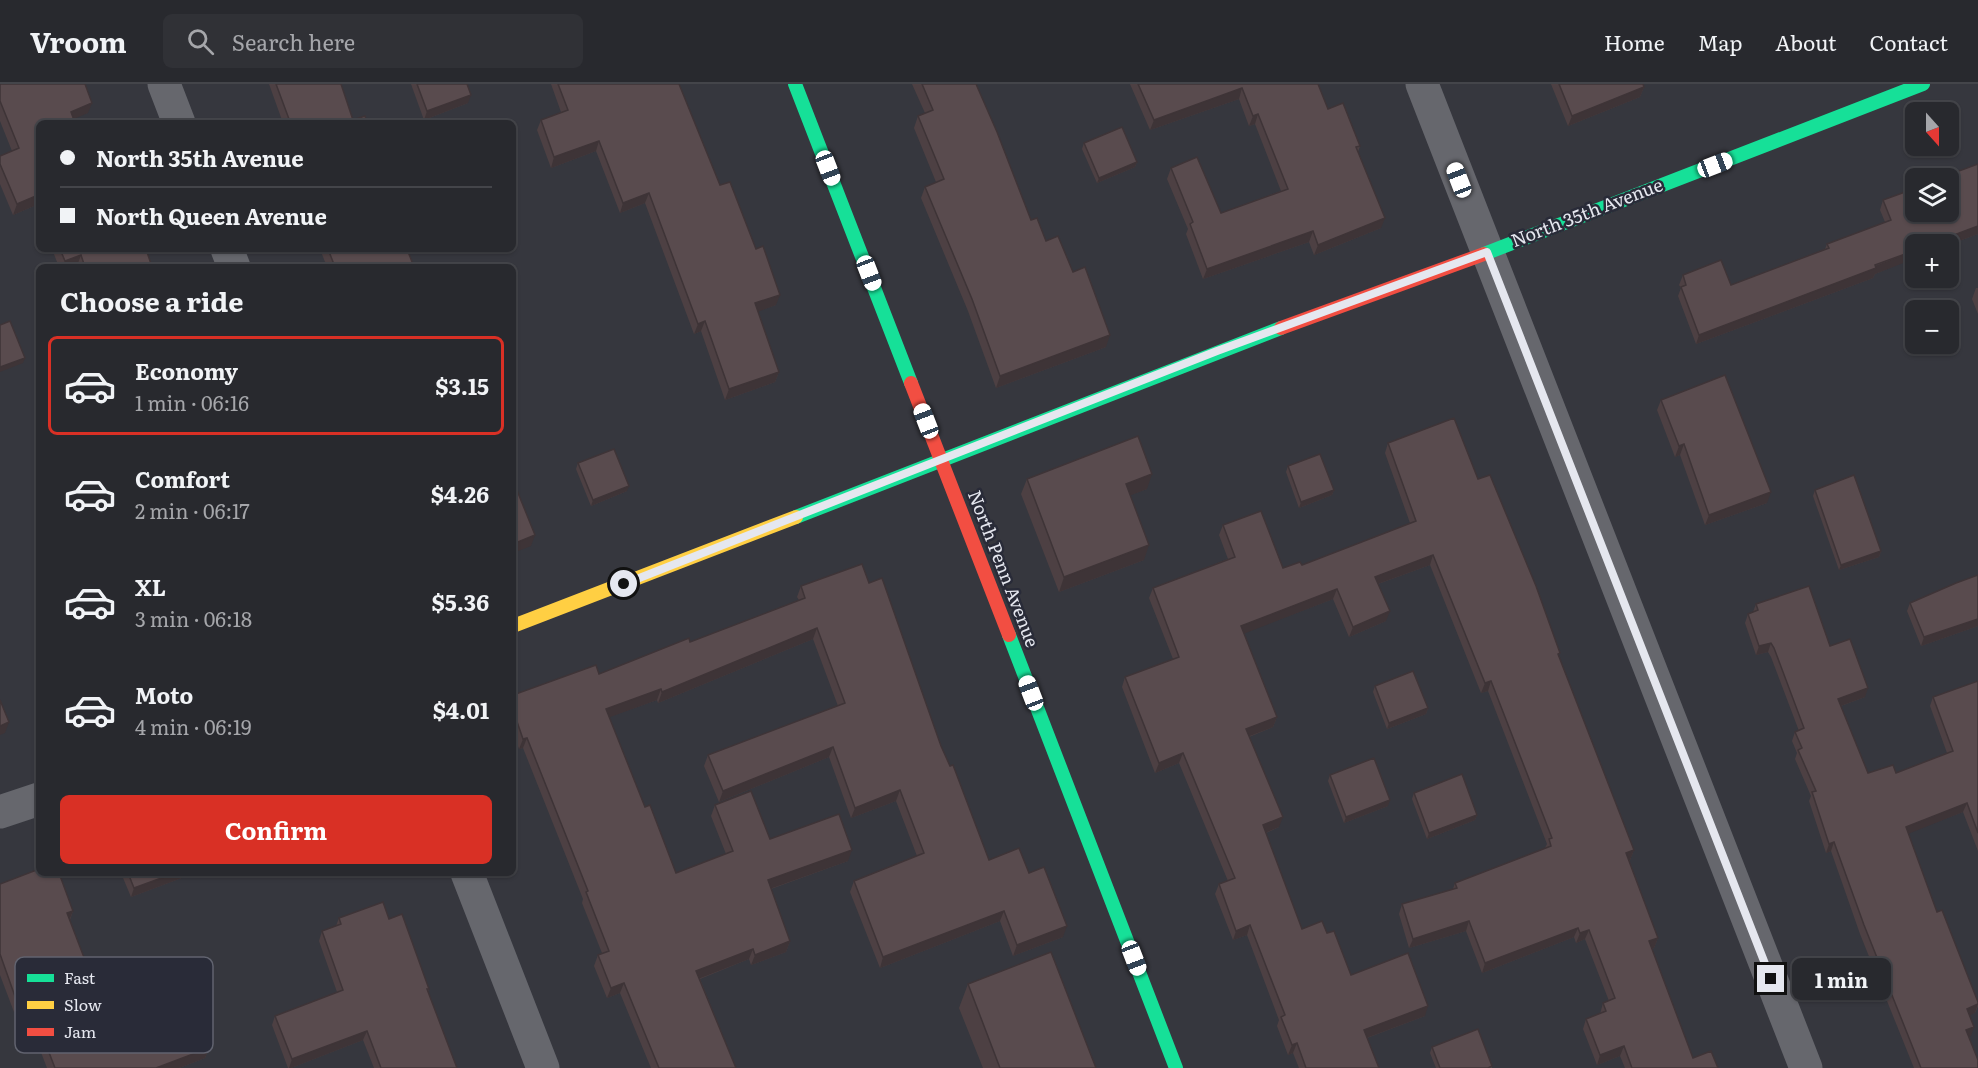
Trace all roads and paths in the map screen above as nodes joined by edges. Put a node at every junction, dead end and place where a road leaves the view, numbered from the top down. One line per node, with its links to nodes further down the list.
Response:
1 (164, 84): 5 (street)
2 (795, 84): 7 (street, North Penn Avenue)
3 (1422, 84): 6 (street)
4 (1923, 84): 6 (street, North 35th Avenue)
5 (178, 120)
6 (1487, 252): 7 (street, North 35th Avenue); 14 (street)
7 (942, 461): 8 (street, North 35th Avenue); 13 (street, North Penn Avenue)
8 (516, 625)
9 (36, 800): 10 (street)
10 (0, 812)
11 (468, 876): 12 (street)
12 (543, 1068)
13 (1176, 1068)
14 (1806, 1068)

